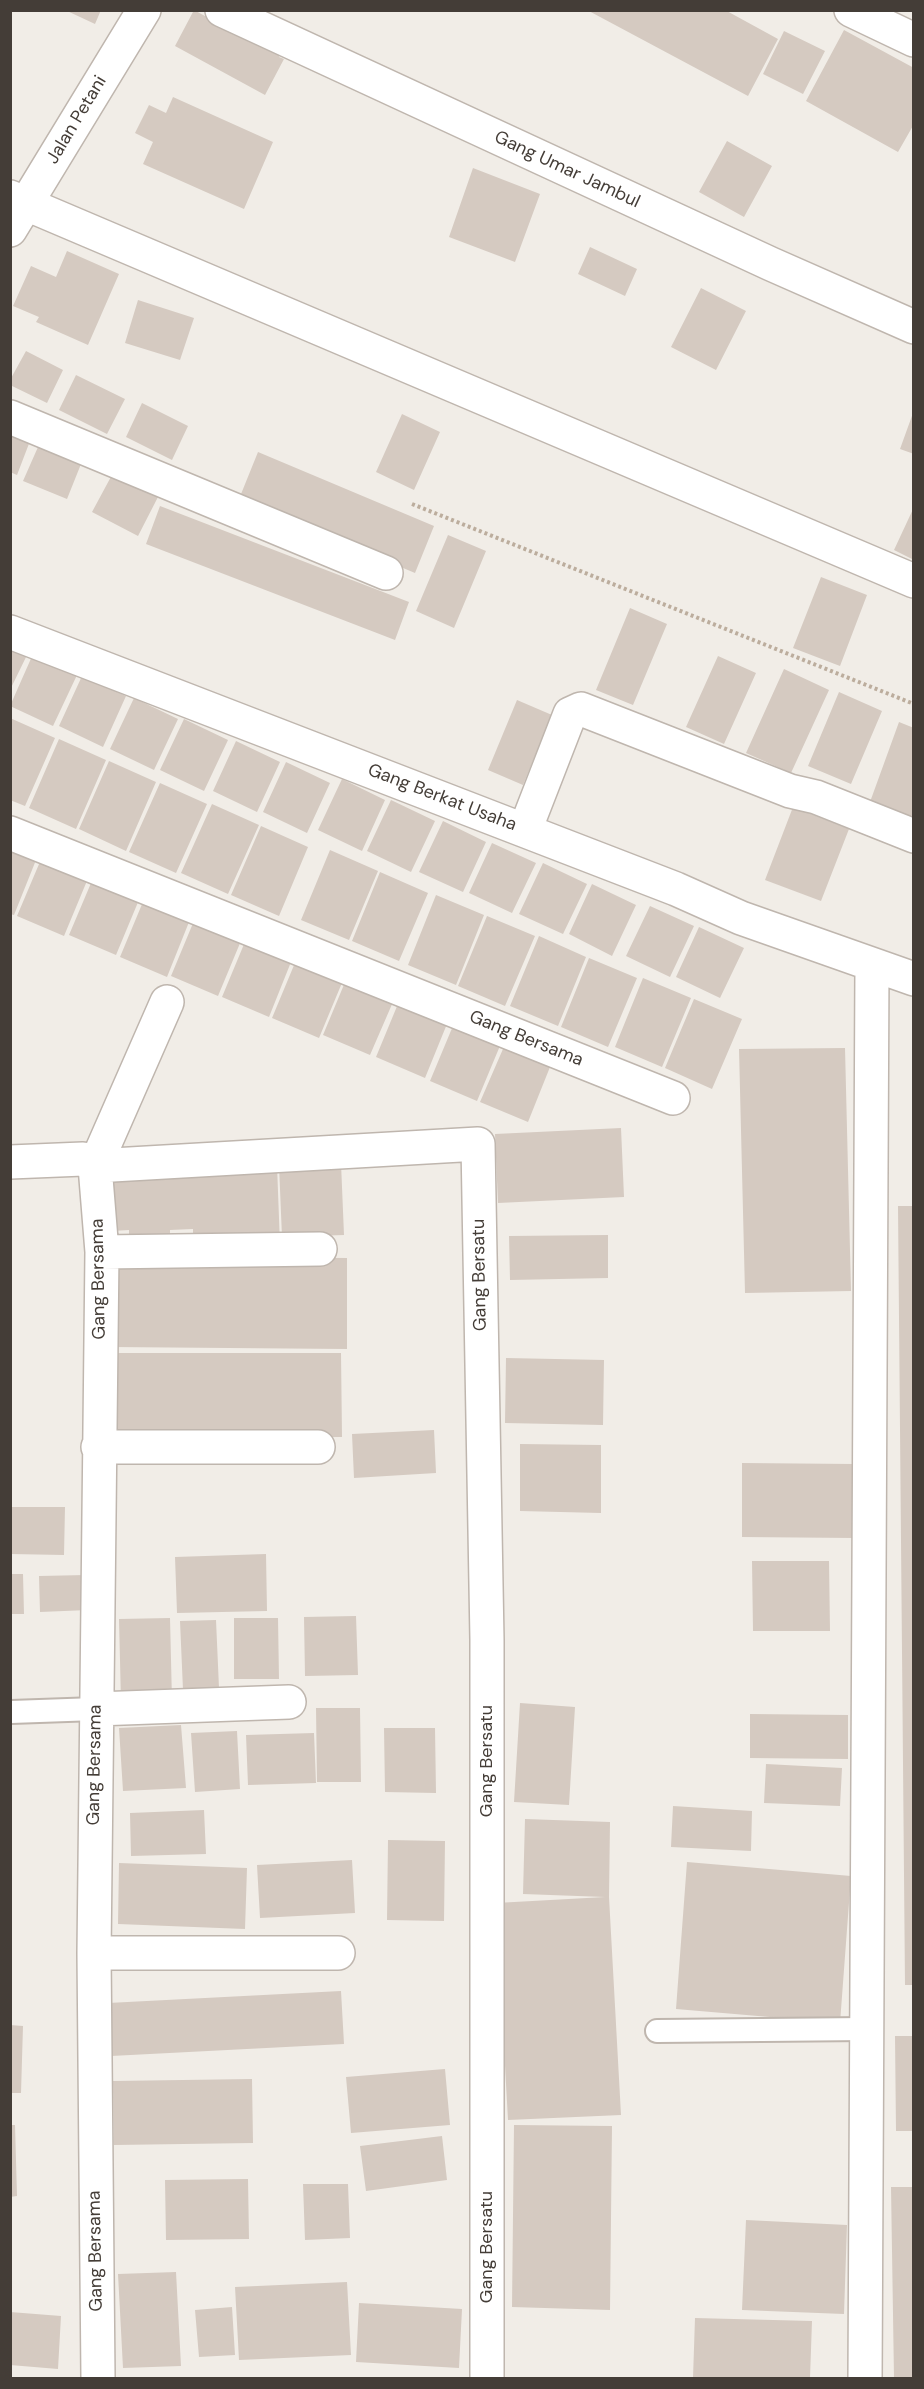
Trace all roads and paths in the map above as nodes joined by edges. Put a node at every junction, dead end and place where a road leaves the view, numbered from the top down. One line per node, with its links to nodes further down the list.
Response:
1 (144, 10): 5 (street, Jalan Petani)
2 (222, 10): 6 (street, Gang Umar Jambul)
3 (851, 10): 4 (street)
4 (914, 40)
5 (16, 210): 10 (street)
6 (914, 327)
7 (10, 417): 9 (street)
8 (412, 504): 12 (path)
9 (386, 573)
10 (914, 581)
11 (10, 632): 13 (street, Gang Berkat Usaha)
12 (914, 704)
13 (525, 830): 15 (street); 16 (street, Gang Berkat Usaha)
14 (10, 834): 19 (street, Gang Bersama)
15 (914, 837)
16 (872, 966): 17 (street, Gang Berkat Usaha); 31 (street)
17 (914, 979)
18 (167, 1002): 21 (street)
19 (673, 1098)
20 (10, 1162): 21 (street)
21 (89, 1162): 23 (street, Gang Bersama); 34 (street, Gang Bersatu)
22 (320, 1249): 23 (street)
23 (102, 1252): 24 (street, Gang Bersama)
24 (98, 1447): 25 (street); 27 (street, Gang Bersama)
25 (318, 1447)
26 (289, 1702): 27 (street)
27 (96, 1709): 28 (lane); 29 (street, Gang Bersama)
28 (11, 1712)
29 (93, 1953): 30 (street); 33 (street, Gang Bersama)
30 (338, 1953)
31 (866, 2029): 32 (lane); 35 (street)
32 (657, 2031)
33 (98, 2379)
34 (487, 2379)
35 (865, 2379)

